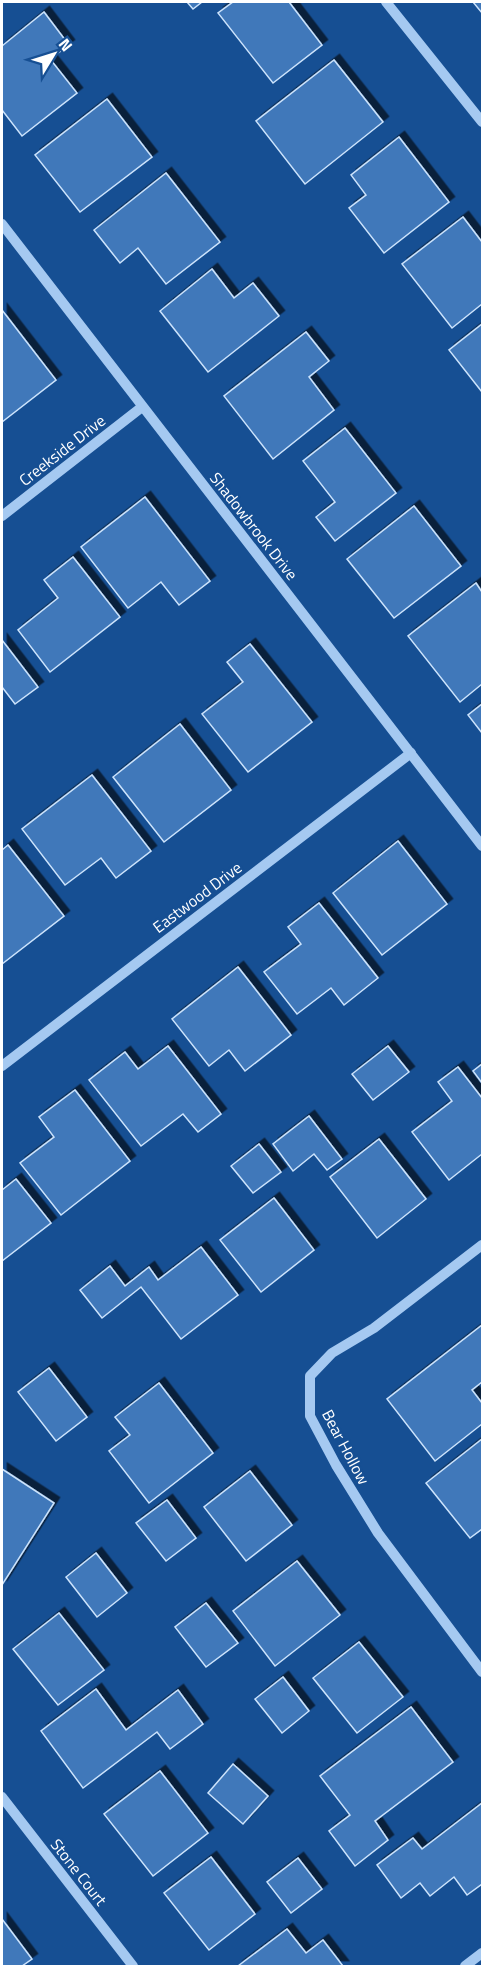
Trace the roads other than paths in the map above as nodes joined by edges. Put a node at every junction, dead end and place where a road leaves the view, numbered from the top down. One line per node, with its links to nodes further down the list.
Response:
1 (386, 2): 2 (street)
2 (483, 122)
3 (2, 224): 4 (street, Shadowbrook Drive)
4 (142, 407): 5 (street, Creekside Drive); 6 (street, Shadowbrook Drive)
5 (2, 516)
6 (411, 753): 7 (street, Shadowbrook Drive); 8 (street, Eastwood Drive)
7 (483, 846)
8 (2, 1066)
9 (483, 1245): 10 (street, Bear Hollow)
10 (483, 1672)
11 (2, 1797): 13 (street, Stone Court)
12 (483, 1953): 14 (street)
13 (133, 1966)
14 (465, 1966)

